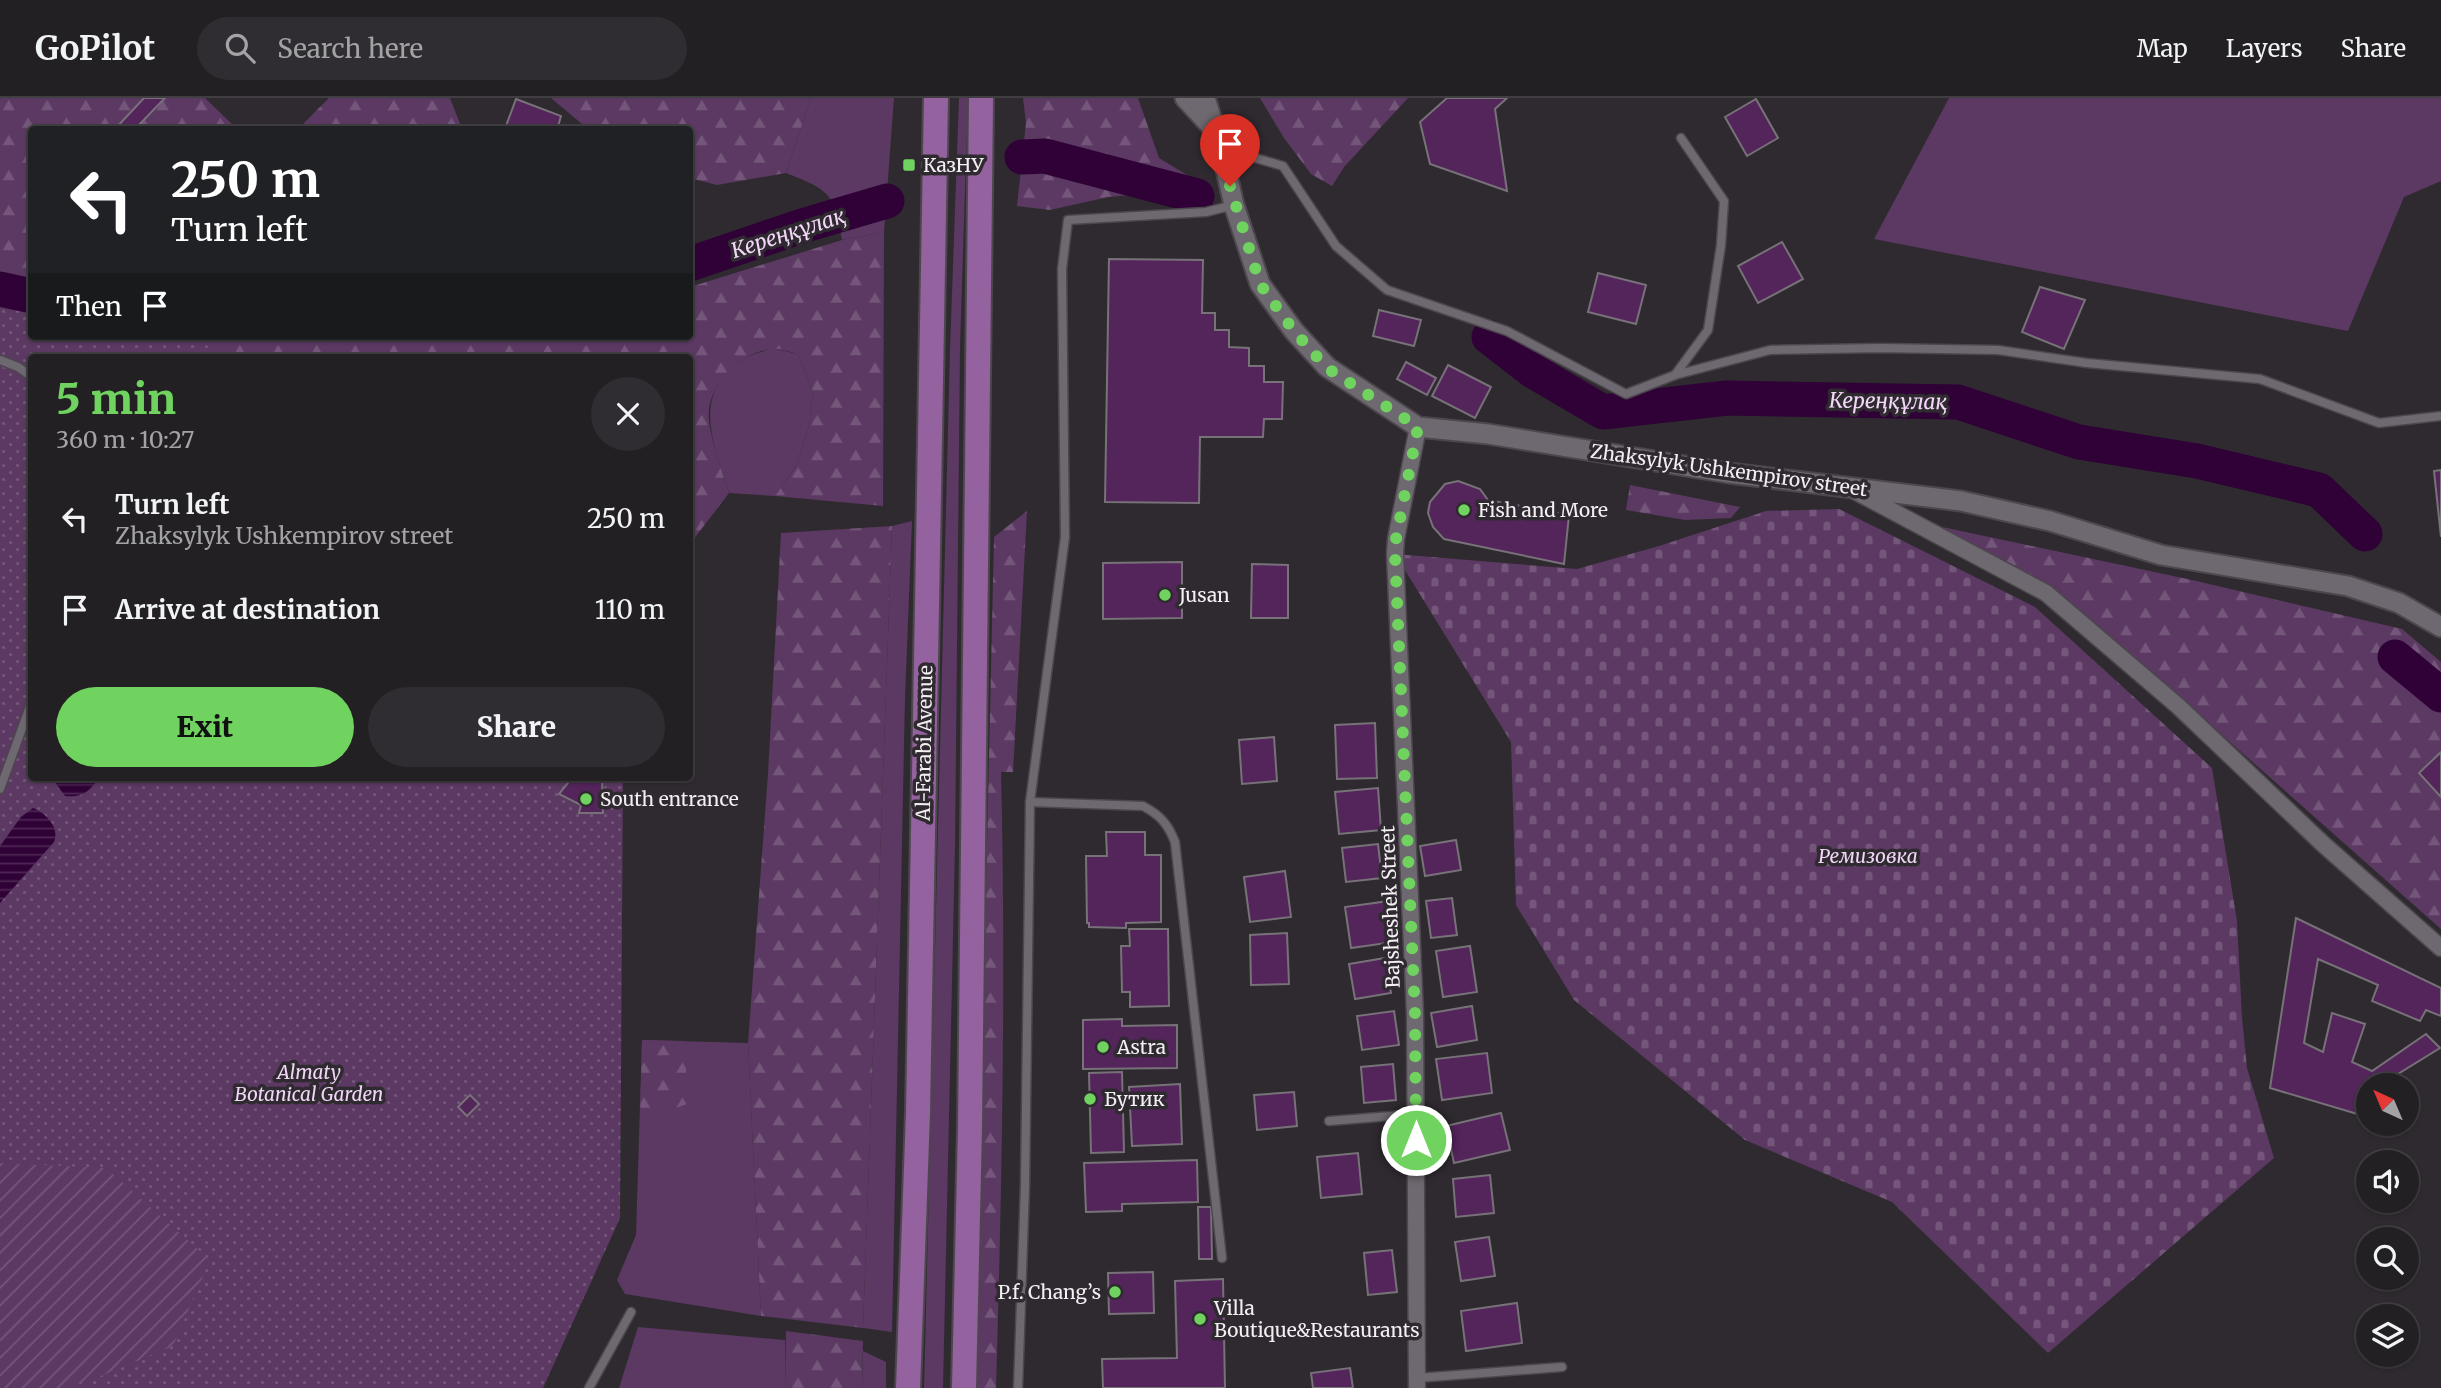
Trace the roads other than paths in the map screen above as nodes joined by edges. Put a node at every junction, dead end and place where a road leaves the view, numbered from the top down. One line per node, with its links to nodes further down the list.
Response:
1 (936, 98): 26 (main road, Al-Farabi Avenue)
2 (1185, 98): 6 (street)
3 (1205, 98): 6 (street, Zhaksylyk Ushkempirov street)
4 (982, 101): 27 (main road)
5 (1681, 138): 10 (lane)
6 (1218, 139): 7 (street, Zhaksylyk Ushkempirov street); 10 (lane)
7 (1234, 205): 12 (street, Zhaksylyk Ushkempirov street); 17 (lane)
8 (0, 359): 9 (lane)
9 (28, 374)
10 (1675, 375): 11 (lane)
11 (2441, 416)
12 (1418, 427): 13 (street, Zhaksylyk Ushkempirov street); 19 (street, Bajsheshek Street)
13 (1849, 488): 14 (street, Zhaksylyk Ushkempirov street); 18 (street)
14 (2441, 627)
15 (28, 712): 16 (lane)
16 (0, 789)
17 (1030, 803): 21 (lane); 28 (lane)
18 (2441, 948)
19 (1416, 1114): 20 (lane); 24 (street, Bajsheshek Street)
20 (1329, 1121)
21 (1222, 1258)
22 (631, 1312): 25 (lane)
23 (1562, 1367): 24 (lane)
24 (1417, 1383)
25 (589, 1388)
26 (908, 1388)
27 (964, 1388)
28 (1018, 1388)

